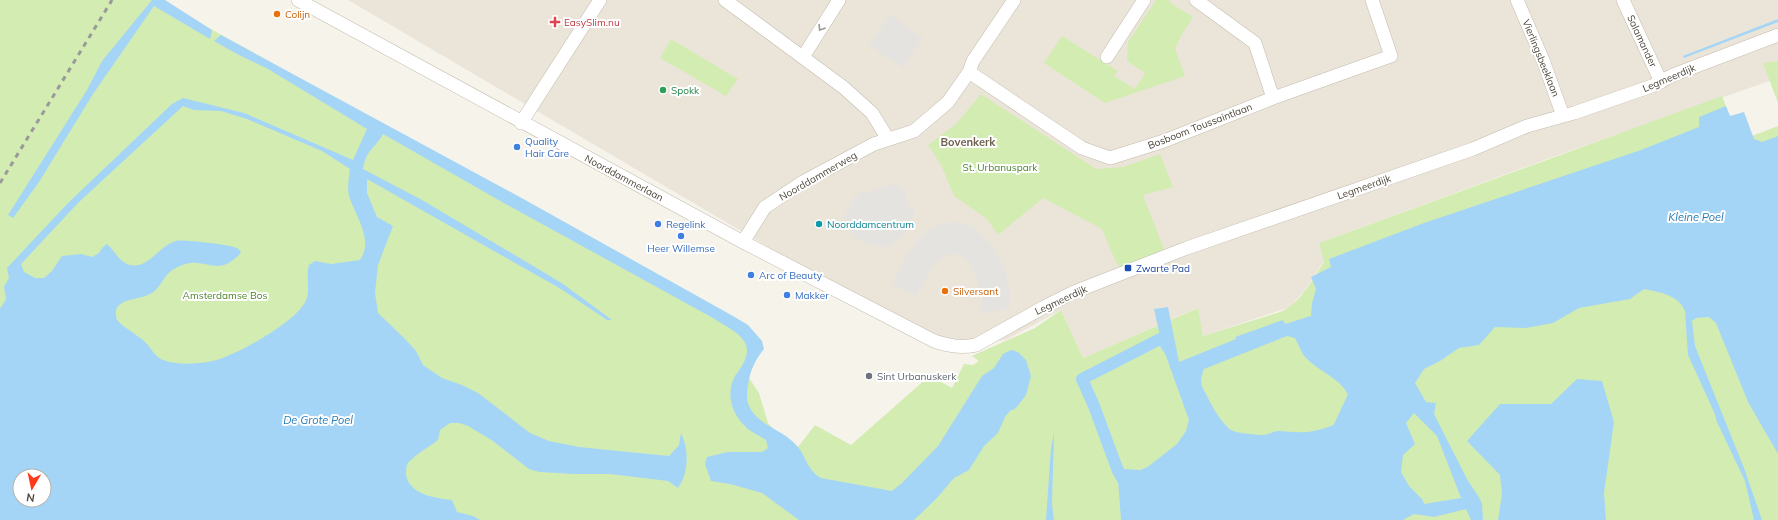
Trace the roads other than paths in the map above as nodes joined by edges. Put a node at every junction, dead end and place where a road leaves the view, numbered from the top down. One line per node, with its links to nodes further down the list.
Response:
1 (298, 0): 18 (street, Noorddammerlaan)
2 (600, 0): 18 (street)
3 (725, 0): 12 (street)
4 (839, 0): 12 (street, one-way to 12)
5 (1014, 0): 14 (street)
6 (1144, 0): 13 (street)
7 (1198, 0): 16 (street)
8 (1372, 0): 16 (street, Bosboom Toussaintlaan)
9 (1518, 0): 17 (street, Vierlingsbeeklaan)
10 (1623, 0): 15 (street, Salamander)
11 (1778, 35): 15 (street, Legmeerdijk)
12 (803, 57): 19 (street)
13 (1107, 57)
14 (969, 72): 16 (street, Bosboom Toussaintlaan); 19 (street, Noorddammerweg)
15 (1661, 82): 17 (street, Legmeerdijk)
16 (1273, 98)
17 (1563, 116): 21 (street, Legmeerdijk)
18 (522, 123): 20 (street, Noorddammerlaan)
19 (888, 139): 20 (street, Noorddammerweg)
20 (743, 242): 21 (street, Noorddammerlaan)
21 (954, 347)

